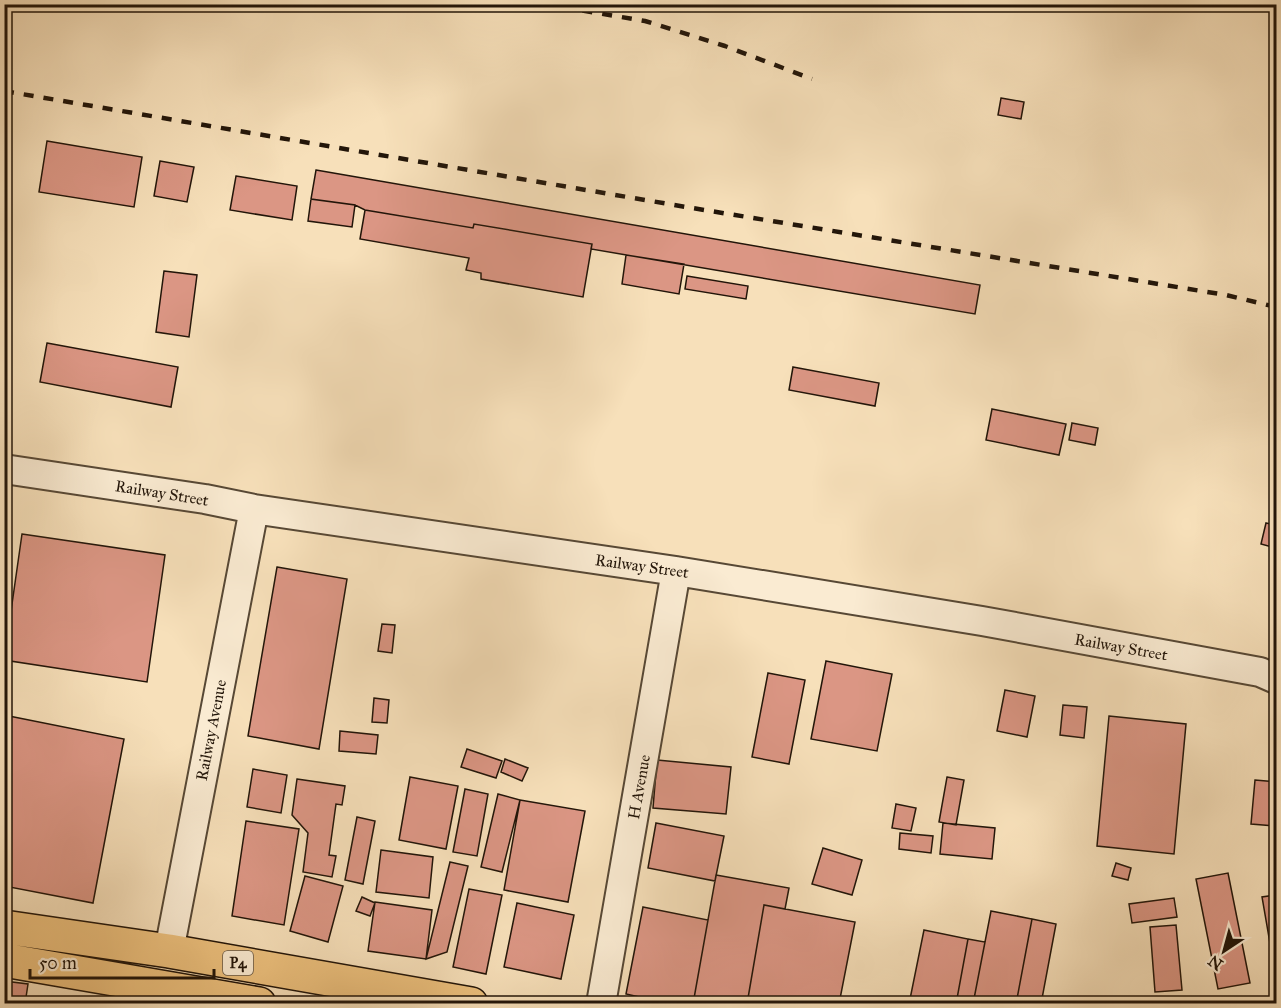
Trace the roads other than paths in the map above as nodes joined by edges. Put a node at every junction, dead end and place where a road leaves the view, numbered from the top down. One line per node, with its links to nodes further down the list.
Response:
1 (4, 469): 2 (street, Railway Street)
2 (254, 509): 3 (street, Railway Street); 6 (street, Railway Avenue)
3 (676, 571): 4 (street, Railway Street); 10 (street, H Avenue)
4 (1276, 679)
5 (4, 927): 6 (highway, P4)
6 (169, 951): 9 (highway, P4)
7 (4, 960): 8 (highway, P4)
8 (259, 1004)
9 (471, 1004)
10 (601, 1004)

